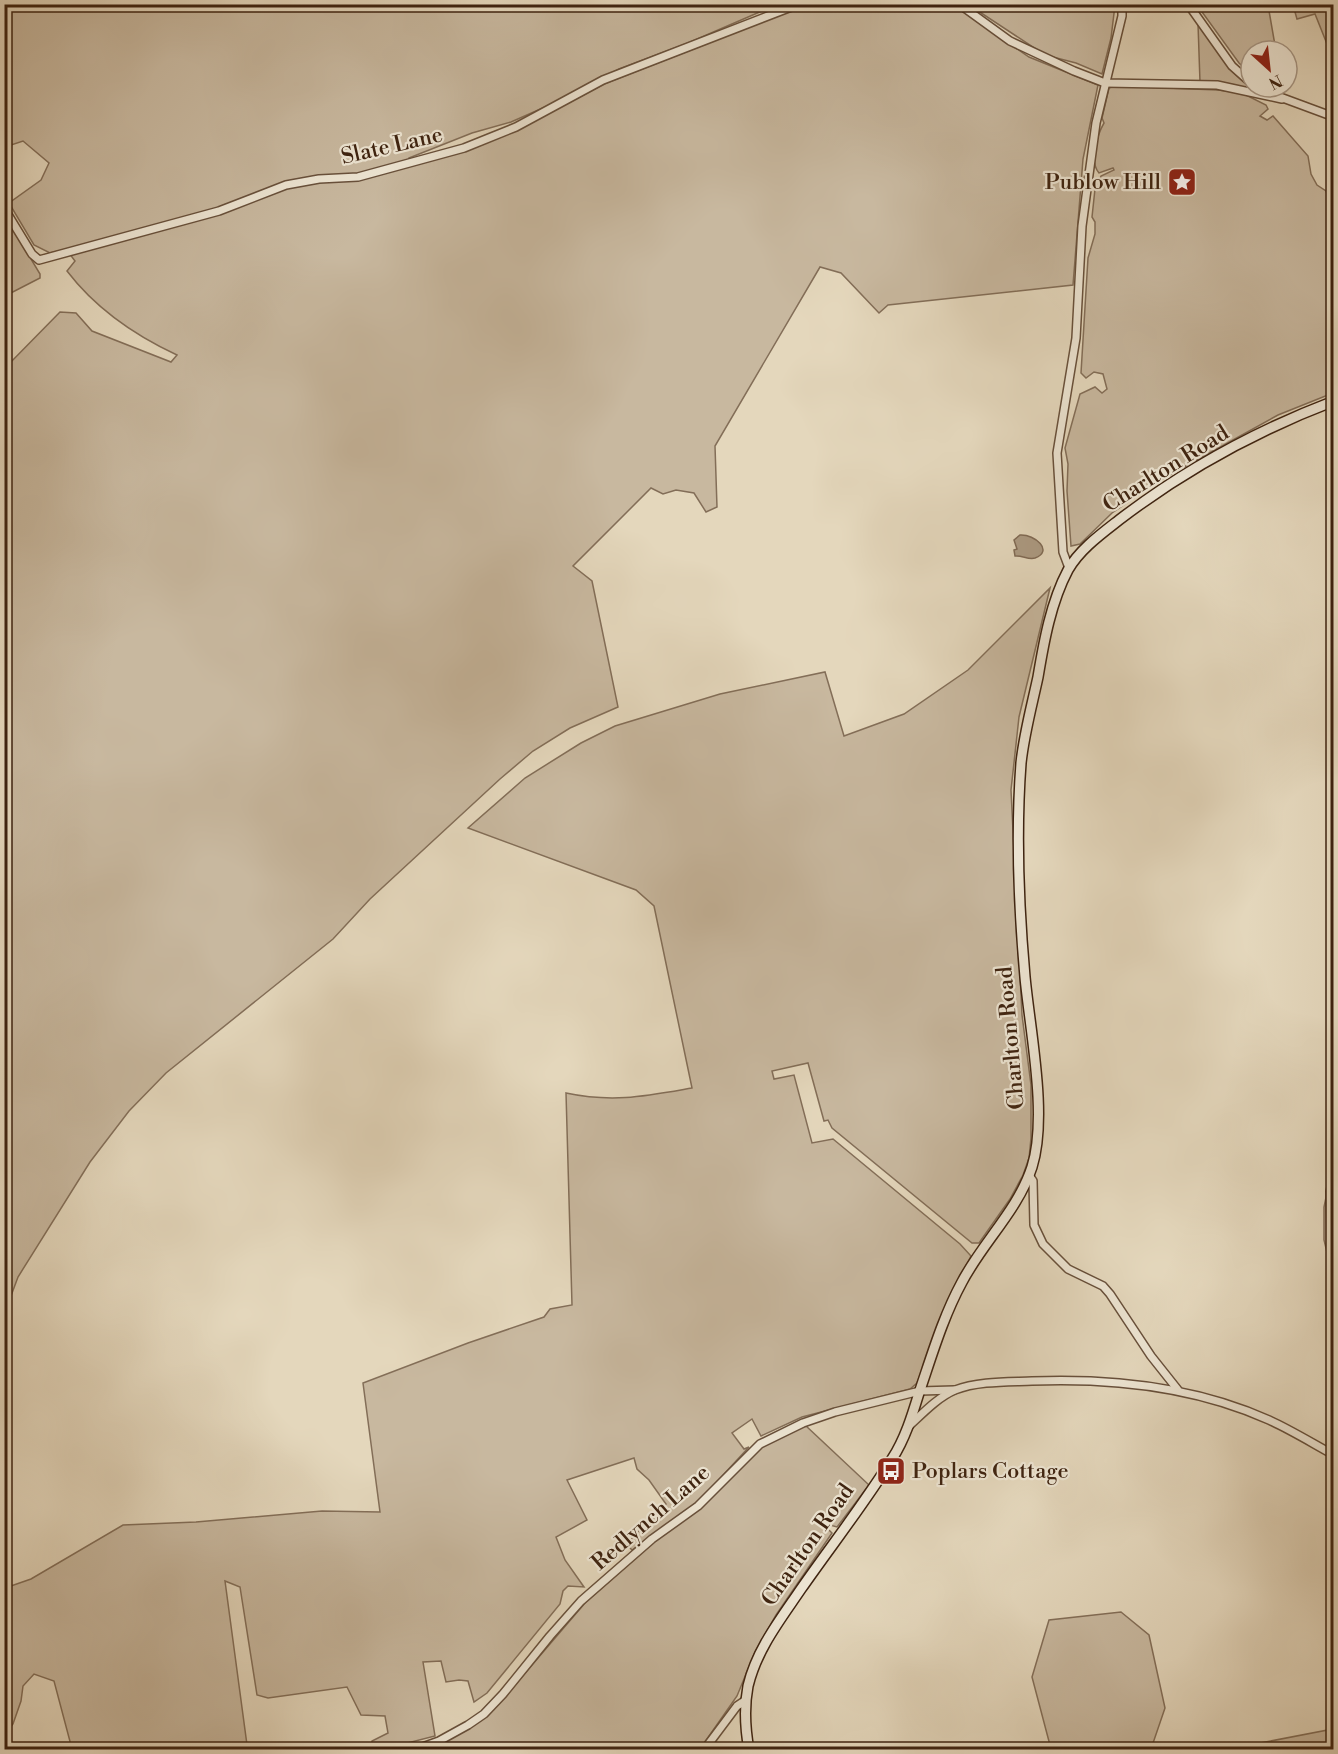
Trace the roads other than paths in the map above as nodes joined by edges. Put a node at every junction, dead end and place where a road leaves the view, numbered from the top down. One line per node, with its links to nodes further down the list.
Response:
1 (799, 4): 10 (street, Slate Lane)
2 (959, 4): 6 (street)
3 (1122, 4): 6 (street)
4 (1188, 4): 5 (street)
5 (1239, 72)
6 (1105, 83): 7 (street); 12 (street)
7 (1239, 90)
8 (1282, 99): 9 (street)
9 (1334, 117)
10 (4, 208)
11 (1334, 401): 12 (street, Charlton Road)
12 (1069, 568): 13 (street, Charlton Road)
13 (1029, 1175): 14 (street, Charlton Road); 15 (street)
14 (1020, 1192): 15 (street); 18 (street, Charlton Road)
15 (1033, 1203): 17 (street)
16 (954, 1390): 17 (street, Redlynch Lane); 18 (street, Redlynch Lane); 19 (street)
17 (1178, 1390): 20 (street, Redlynch Lane)
18 (920, 1391): 19 (street, Charlton Road); 22 (street, Redlynch Lane)
19 (909, 1427): 21 (street, Charlton Road)
20 (1334, 1455)
21 (746, 1700): 23 (street); 24 (street, Charlton Road)
22 (414, 1749)
23 (704, 1749)
24 (748, 1749)

